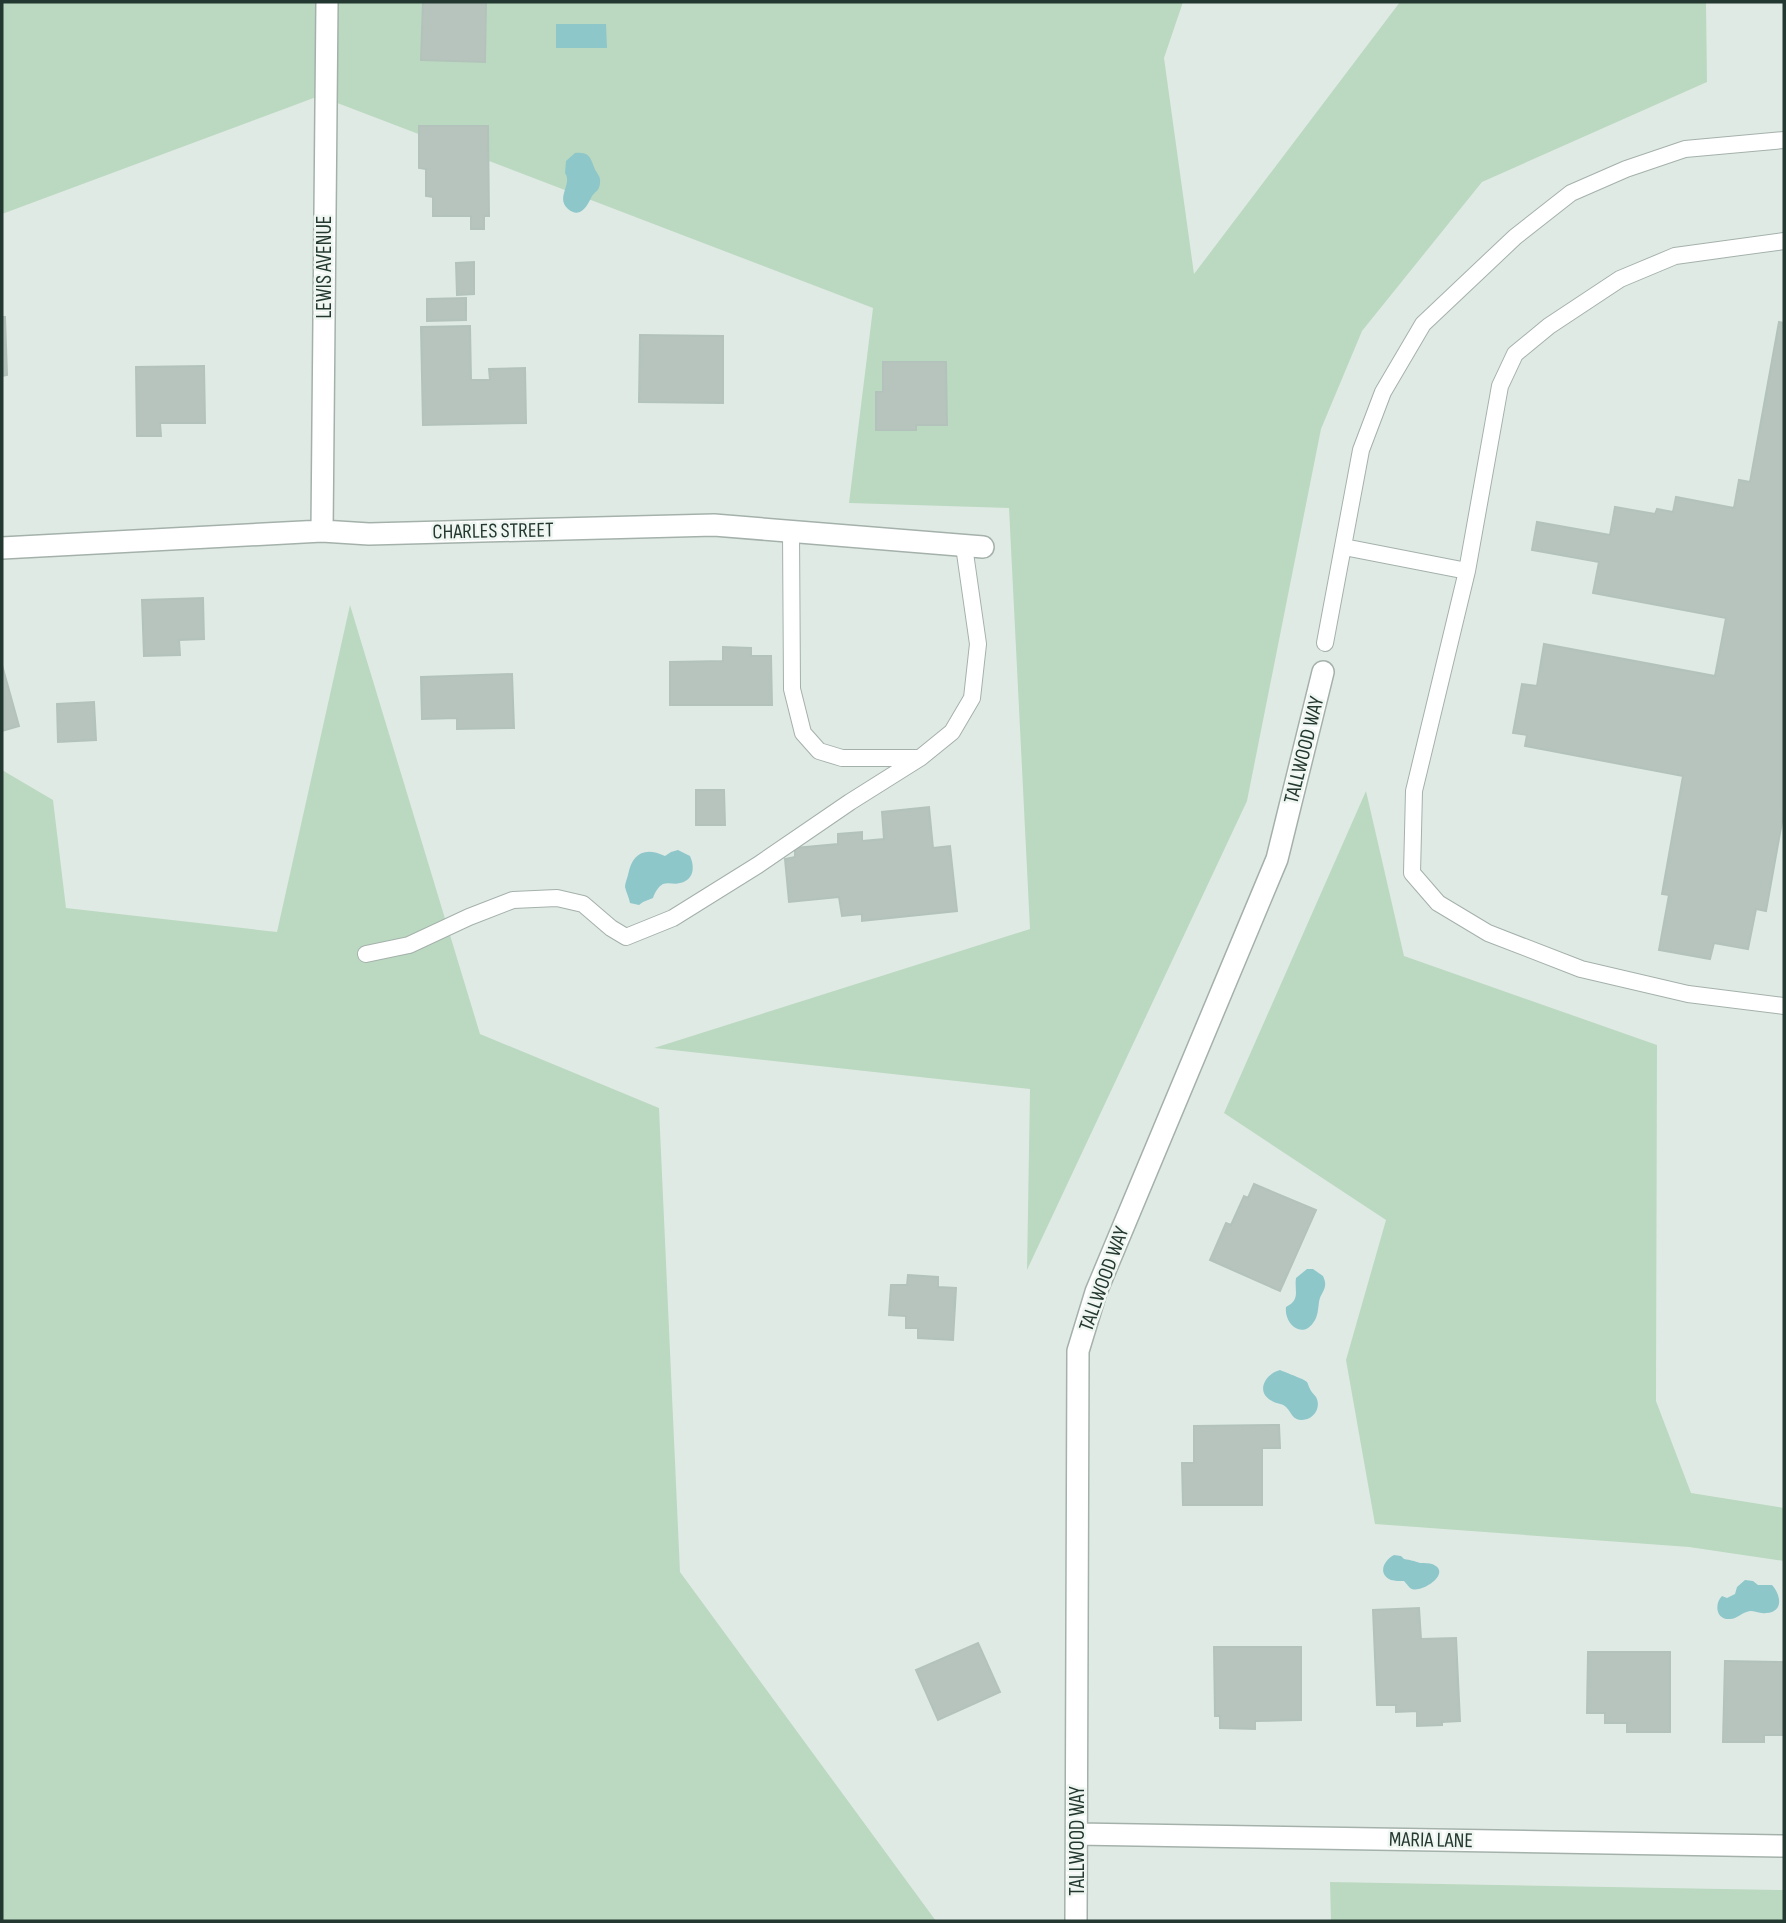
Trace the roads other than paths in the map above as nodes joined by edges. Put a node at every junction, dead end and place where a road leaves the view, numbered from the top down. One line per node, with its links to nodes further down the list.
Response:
1 (327, 2): 4 (street, LEWIS AVENUE)
2 (1784, 140): 7 (lane)
3 (1784, 241): 9 (lane)
4 (322, 531): 5 (street, CHARLES STREET); 8 (street, CHARLES STREET)
5 (792, 532): 6 (street, CHARLES STREET); 12 (lane)
6 (974, 547): 12 (lane)
7 (1343, 547): 9 (lane); 10 (lane)
8 (2, 548)
9 (1467, 571): 14 (lane)
10 (1325, 643)
11 (1323, 672): 15 (street, TALLWOOD WAY)
12 (920, 758): 13 (lane)
13 (366, 954)
14 (1784, 1006)
15 (1077, 1834): 16 (street, MARIA LANE); 17 (street, TALLWOOD WAY)
16 (1784, 1846)
17 (1076, 1921)

